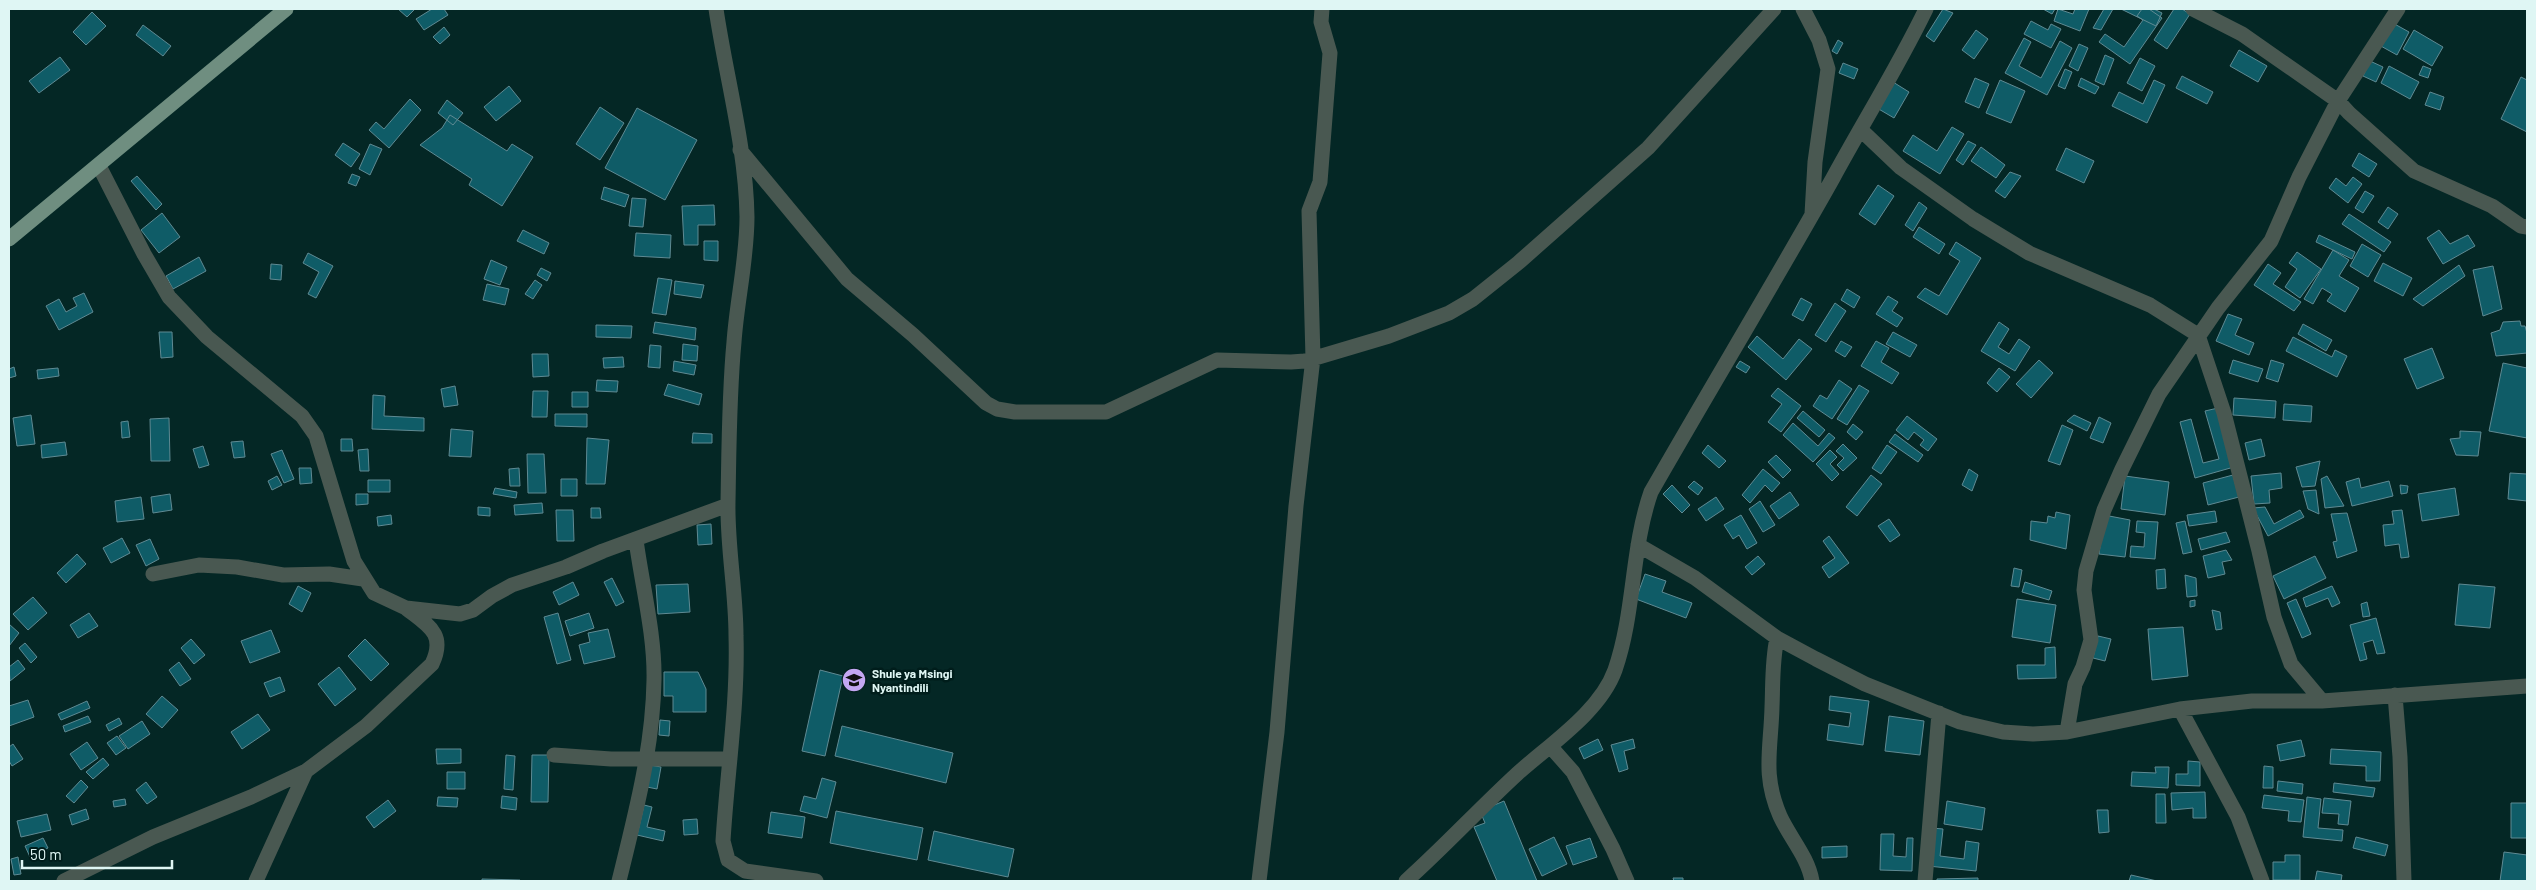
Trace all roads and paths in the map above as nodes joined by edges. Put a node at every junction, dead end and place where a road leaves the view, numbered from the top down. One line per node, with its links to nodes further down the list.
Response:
1 (286, 9): 12 (main road)
2 (716, 9): 11 (street)
3 (1322, 9): 18 (street)
4 (1774, 9): 18 (street)
5 (1803, 9): 13 (street)
6 (1926, 9): 10 (street)
7 (2193, 9): 9 (street)
8 (2398, 9): 9 (street)
9 (2338, 101): 14 (street); 17 (street)
10 (1861, 130): 13 (street); 17 (street)
11 (740, 150): 18 (street); 19 (street)
12 (99, 166): 15 (main road); 23 (street)
13 (1812, 216): 21 (street)
14 (2524, 227): 16 (street)
15 (9, 239)
16 (2527, 241)
17 (2198, 335): 28 (street); 31 (street)
18 (1313, 358): 42 (street)
19 (728, 505): 20 (street); 35 (street)
20 (636, 540): 24 (street); 34 (street)
21 (1638, 546): 25 (street); 32 (street)
22 (152, 574): 23 (street)
23 (363, 579): 24 (street)
24 (406, 608): 36 (street)
25 (1777, 638): 30 (street); 44 (street)
26 (2527, 686): 27 (street)
27 (2395, 695): 28 (street); 47 (street)
28 (2322, 701): 29 (street)
29 (2180, 709): 31 (street); 46 (street)
30 (1939, 713): 31 (street); 45 (street)
31 (2067, 732)
32 (1550, 746): 37 (street); 43 (street)
33 (554, 755): 34 (street)
34 (645, 759): 35 (street); 40 (street)
35 (730, 759): 41 (street)
36 (306, 771): 38 (street); 39 (street)
37 (1409, 880)
38 (64, 881)
39 (256, 881)
40 (619, 881)
41 (816, 881)
42 (1259, 881)
43 (1627, 881)
44 (1812, 881)
45 (1925, 881)
46 (2262, 881)
47 (2404, 881)

